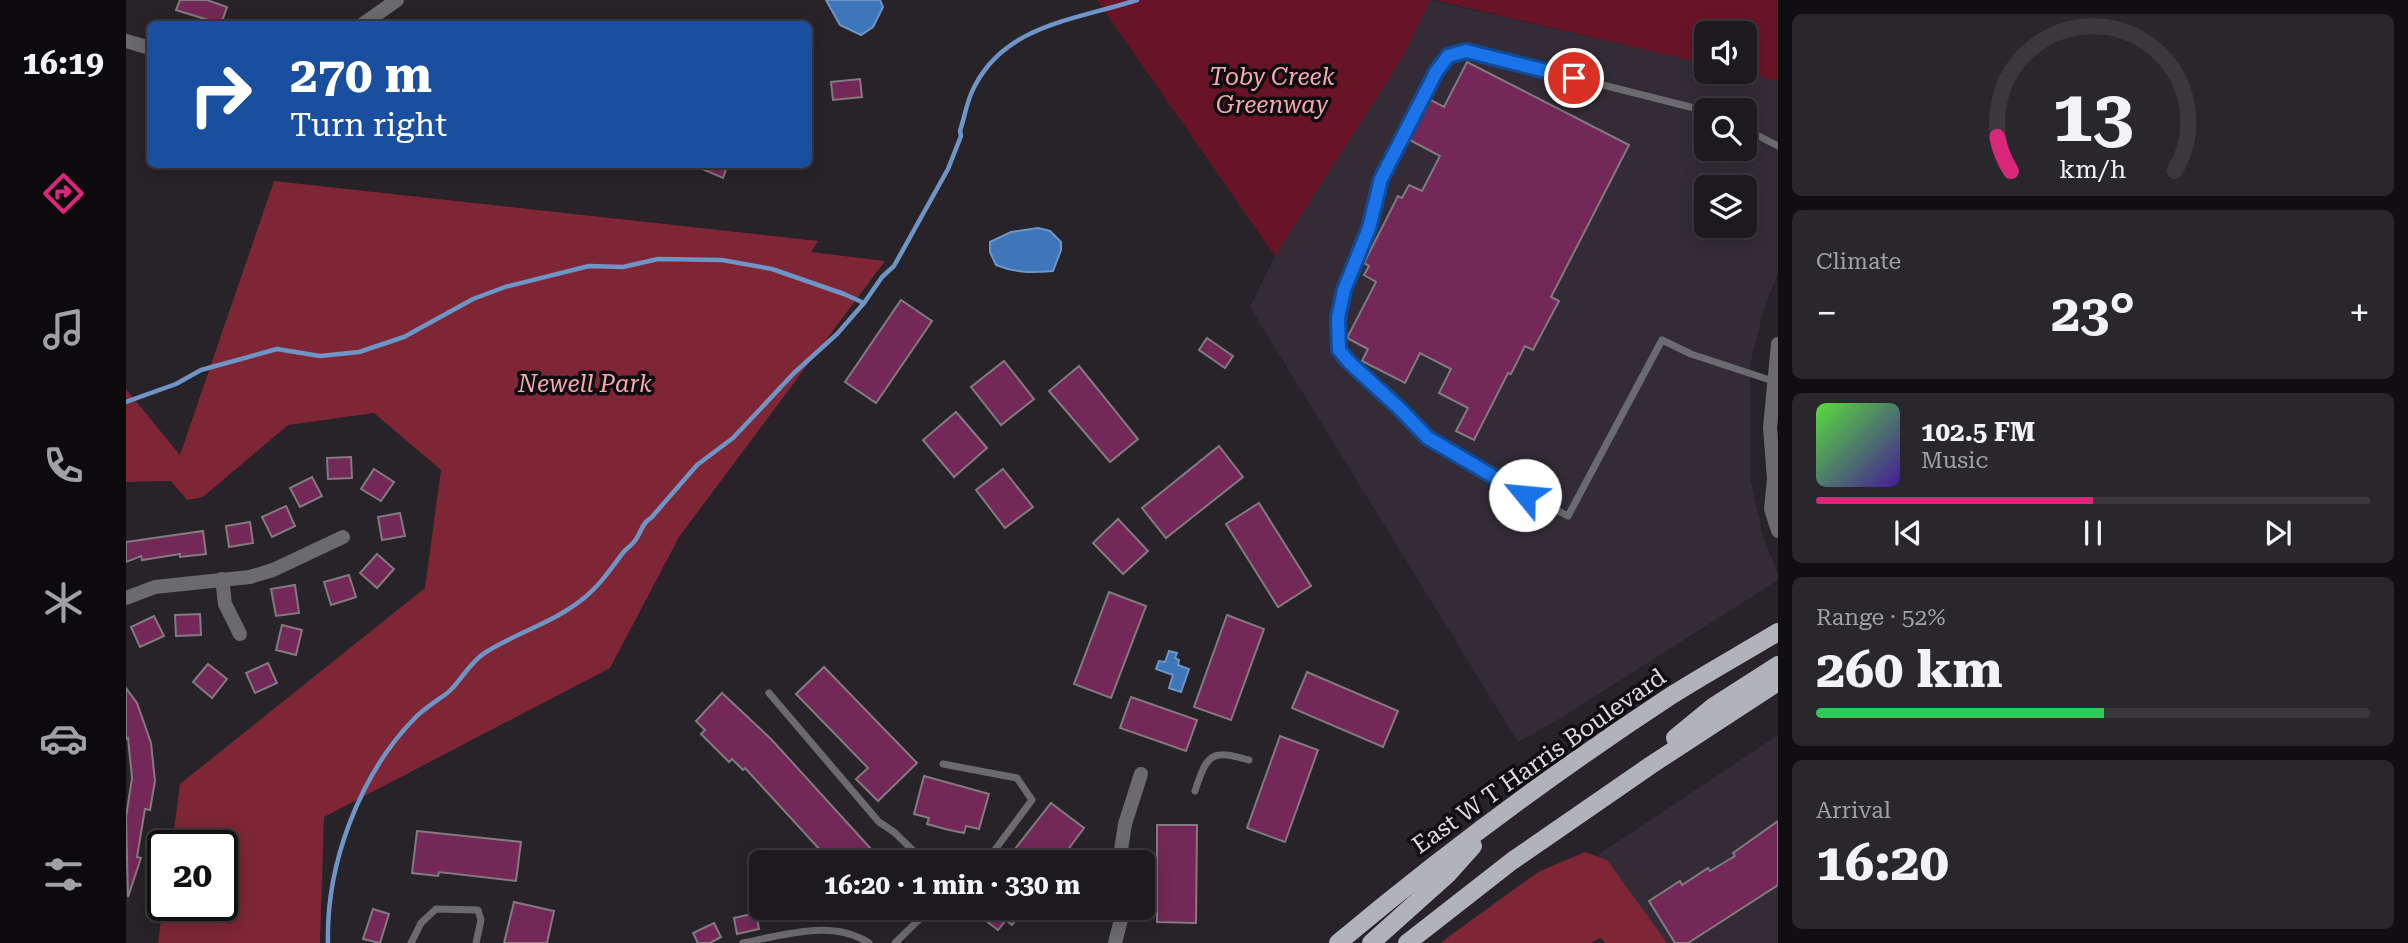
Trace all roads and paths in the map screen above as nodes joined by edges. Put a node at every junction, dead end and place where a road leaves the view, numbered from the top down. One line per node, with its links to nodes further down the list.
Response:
1 (397, 0): 2 (street)
2 (367, 21)
3 (126, 40): 4 (street)
4 (147, 47)
5 (1694, 108): 9 (lane)
6 (1757, 135): 7 (lane)
7 (1778, 146)
8 (1778, 344): 9 (street)
9 (1773, 381): 10 (street)
10 (1776, 482): 11 (street)
11 (1778, 531)
12 (343, 537): 13 (street)
13 (222, 579): 14 (street); 16 (street)
14 (126, 598)
15 (1778, 632): 25 (main road, East W T Harris Boulevard)
16 (240, 635)
17 (1778, 665): 22 (main road)
18 (1778, 682): 22 (main road)
19 (769, 694): 26 (lane)
20 (1249, 760): 24 (lane)
21 (943, 764): 27 (lane)
22 (1651, 765): 39 (main road)
23 (1141, 774): 28 (street)
24 (1195, 791)
25 (1501, 814): 37 (main road, East W T Harris Boulevard); 38 (main road)
26 (913, 850)
27 (995, 850)
28 (1121, 850)
29 (919, 920): 35 (lane)
30 (1121, 920): 36 (street)
31 (411, 943): 32 (lane)
32 (476, 943)
33 (743, 943): 34 (lane)
34 (869, 943)
35 (895, 943)
36 (1115, 943)
37 (1338, 943)
38 (1371, 943)
39 (1407, 943)

